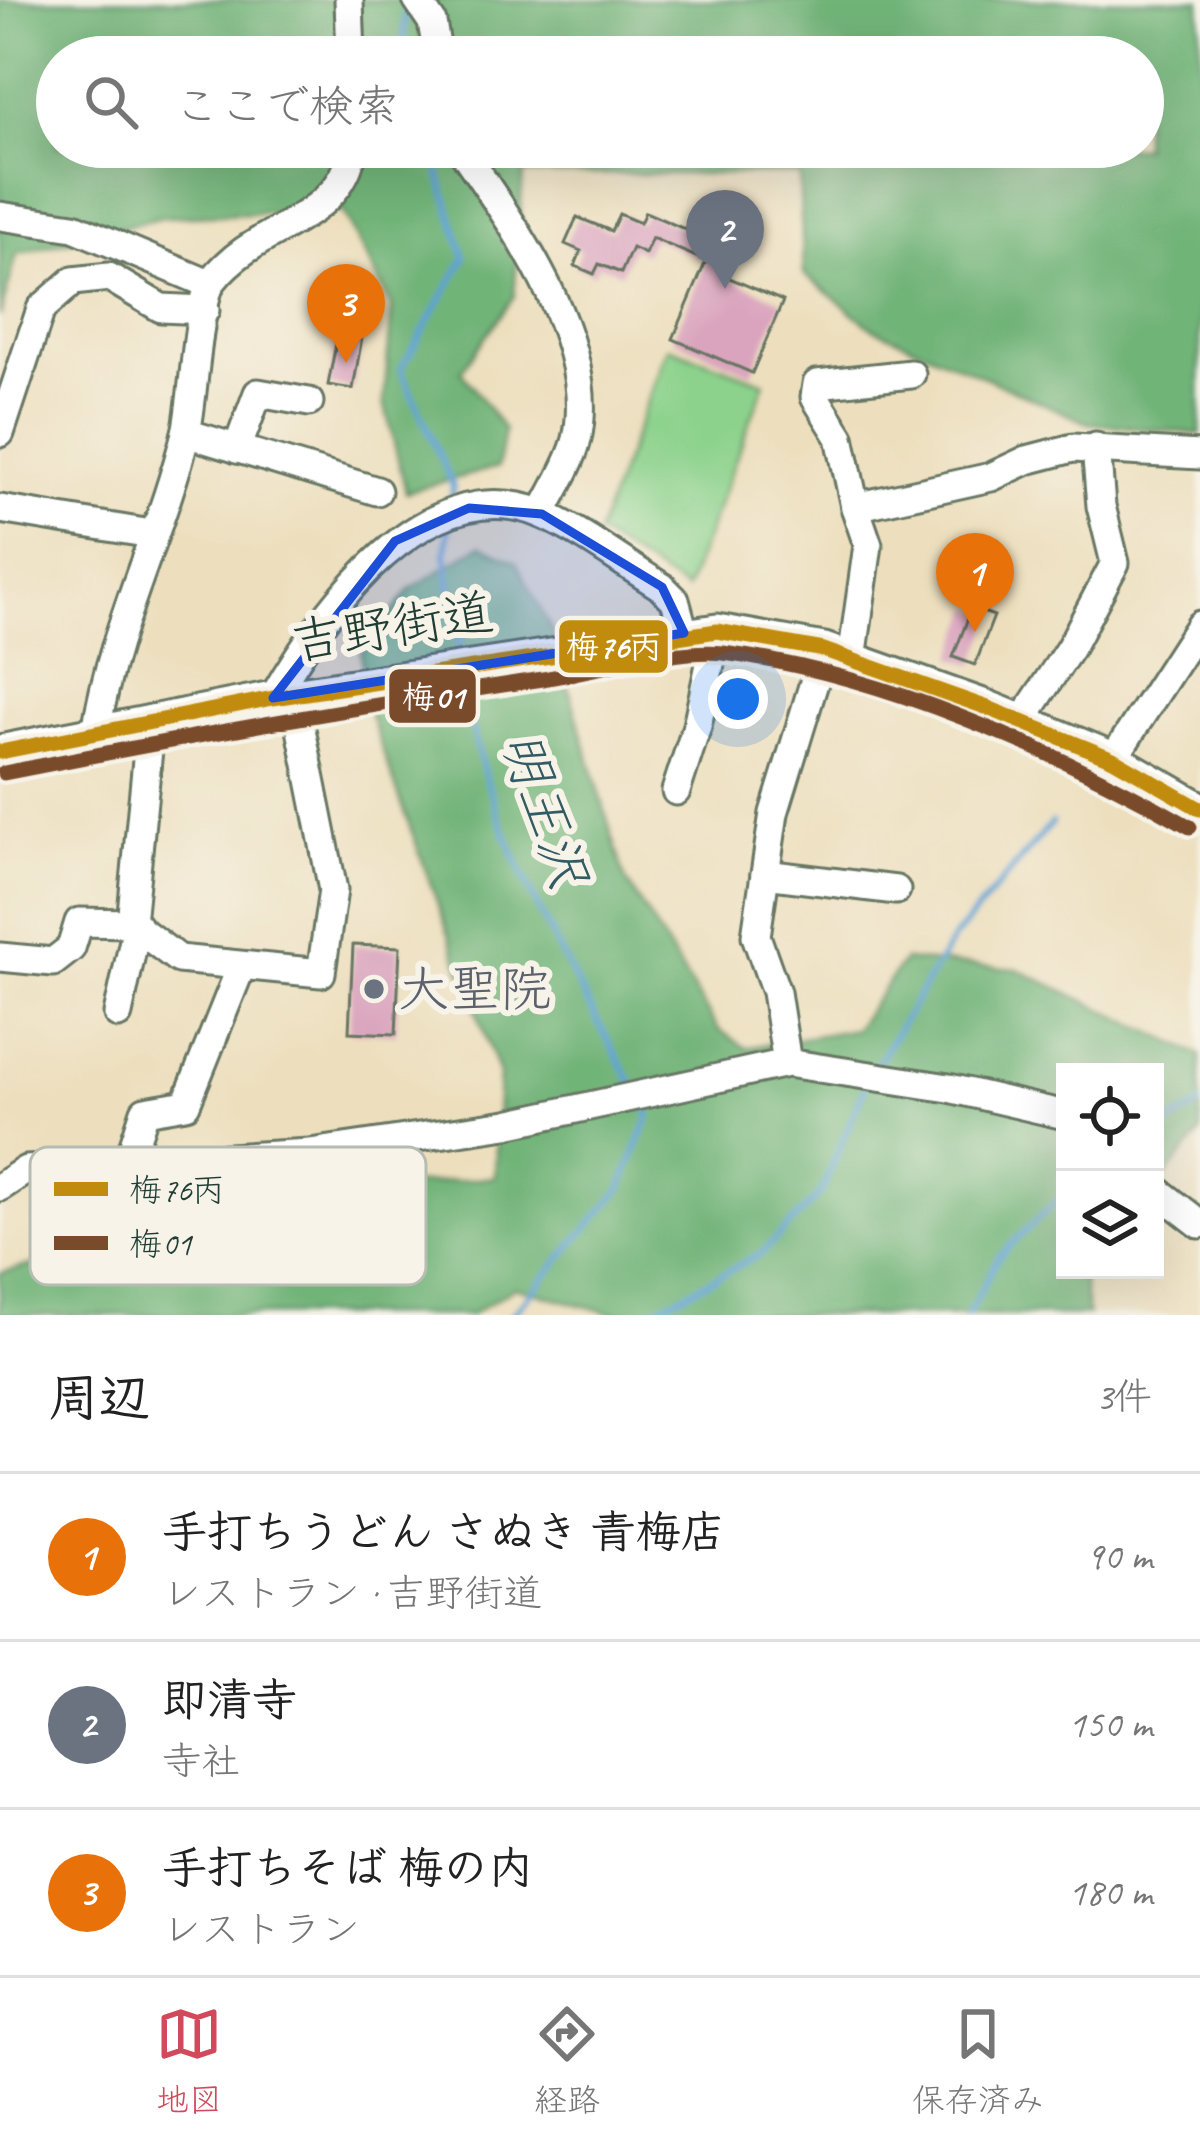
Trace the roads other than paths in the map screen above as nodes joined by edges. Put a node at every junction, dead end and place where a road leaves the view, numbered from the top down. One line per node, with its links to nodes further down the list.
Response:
1 (349, 0): 3 (street)
2 (417, 0): 4 (street)
3 (350, 36)
4 (434, 36)
5 (350, 168): 8 (street)
6 (474, 168): 19 (street)
7 (0, 216): 8 (street)
8 (207, 297): 11 (street); 12 (street)
9 (911, 374): 17 (street)
10 (310, 402): 14 (street)
11 (0, 433)
12 (186, 434): 14 (street); 20 (street)
13 (1096, 447): 15 (street); 17 (street); 26 (street)
14 (237, 449): 16 (street)
15 (1200, 455)
16 (377, 491)
17 (856, 507): 23 (street)
18 (0, 509): 20 (street)
19 (542, 514): 22 (street); 24 (street)
20 (151, 534): 27 (street)
21 (1200, 625): 29 (street)
22 (700, 632): 23 (main road, 吉野街道); 24 (main road, 吉野街道); 30 (street)
23 (838, 654): 26 (main road, 吉野街道); 32 (street)
24 (284, 696): 25 (main road, 吉野街道); 36 (street)
25 (151, 719): 27 (main road, 吉野街道); 34 (street)
26 (1022, 722): 29 (main road, 吉野街道)
27 (96, 732): 28 (main road, 吉野街道)
28 (0, 752)
29 (1113, 759): 31 (main road, 吉野街道)
30 (676, 791)
31 (1200, 809)
32 (765, 874): 33 (street); 38 (street)
33 (896, 890)
34 (134, 925): 35 (street); 36 (street); 37 (street)
35 (0, 957)
36 (241, 967): 40 (street)
37 (118, 1014)
38 (787, 1063): 39 (street); 41 (street)
39 (1056, 1113)
40 (134, 1147)
41 (351, 1147)
42 (30, 1170): 43 (street)
43 (0, 1187)
44 (1164, 1197): 45 (street)
45 (1200, 1224)

